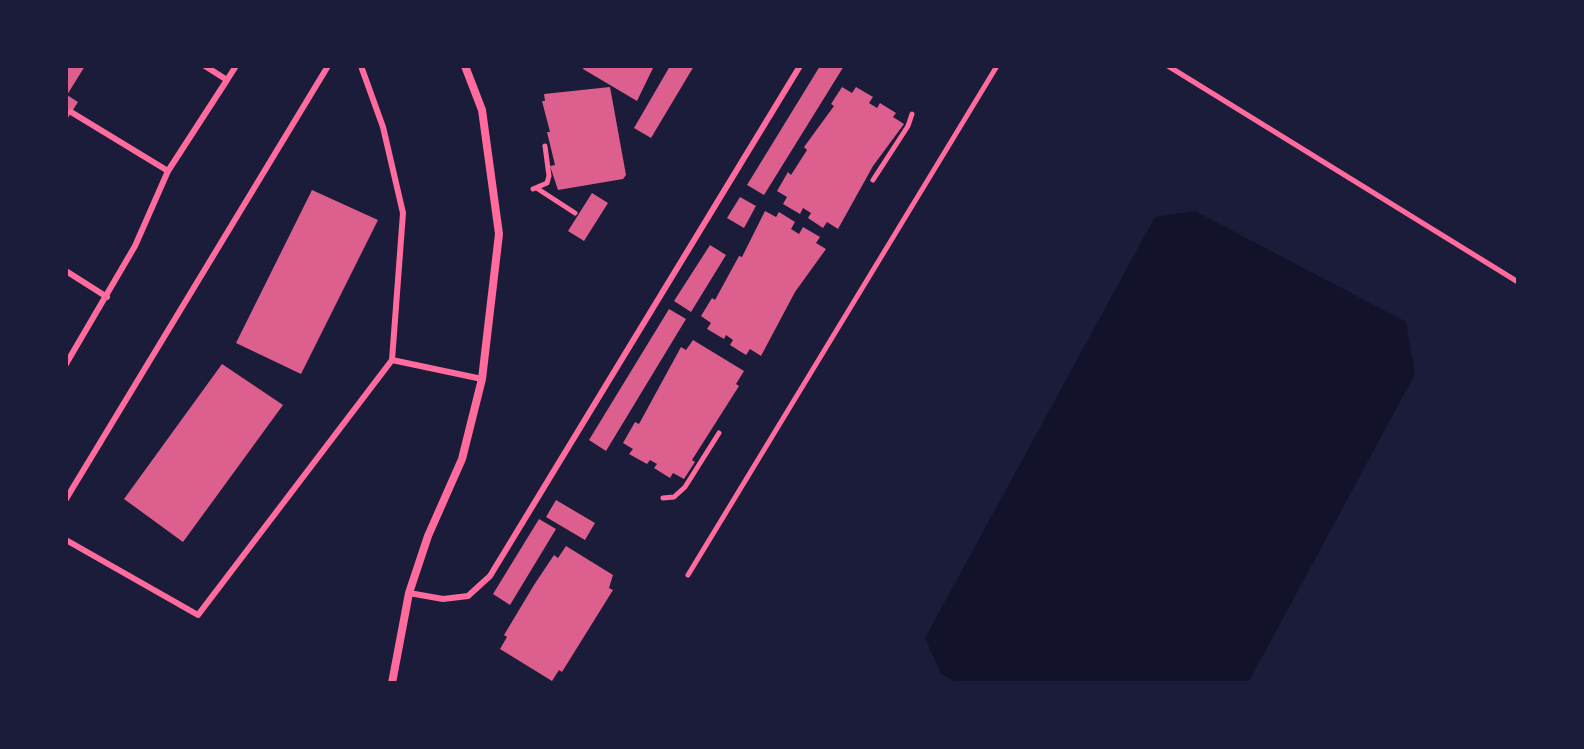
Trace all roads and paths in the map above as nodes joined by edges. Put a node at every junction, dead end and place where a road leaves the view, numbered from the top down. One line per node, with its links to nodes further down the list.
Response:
1 (205, 66): 9 (lane)
2 (236, 66): 9 (lane)
3 (328, 66): 26 (lane)
4 (361, 66): 21 (lane)
5 (465, 66): 23 (street)
6 (800, 66): 29 (lane)
7 (997, 66): 28 (path)
8 (1168, 66): 17 (path)
9 (227, 80): 13 (lane)
10 (71, 112): 13 (lane)
11 (912, 114): 14 (path)
12 (545, 146): 15 (path)
13 (168, 171): 18 (lane)
14 (873, 180)
15 (575, 213)
16 (66, 271): 18 (lane)
17 (1518, 282)
18 (107, 297): 20 (lane)
19 (66, 343): 20 (lane)
20 (77, 346): 22 (lane)
21 (392, 360): 23 (lane); 27 (lane)
22 (66, 364)
23 (482, 379): 29 (street)
24 (719, 433): 25 (path)
25 (663, 498)
26 (66, 499)
27 (66, 540)
28 (688, 575)
29 (409, 593): 30 (street)
30 (392, 683)

